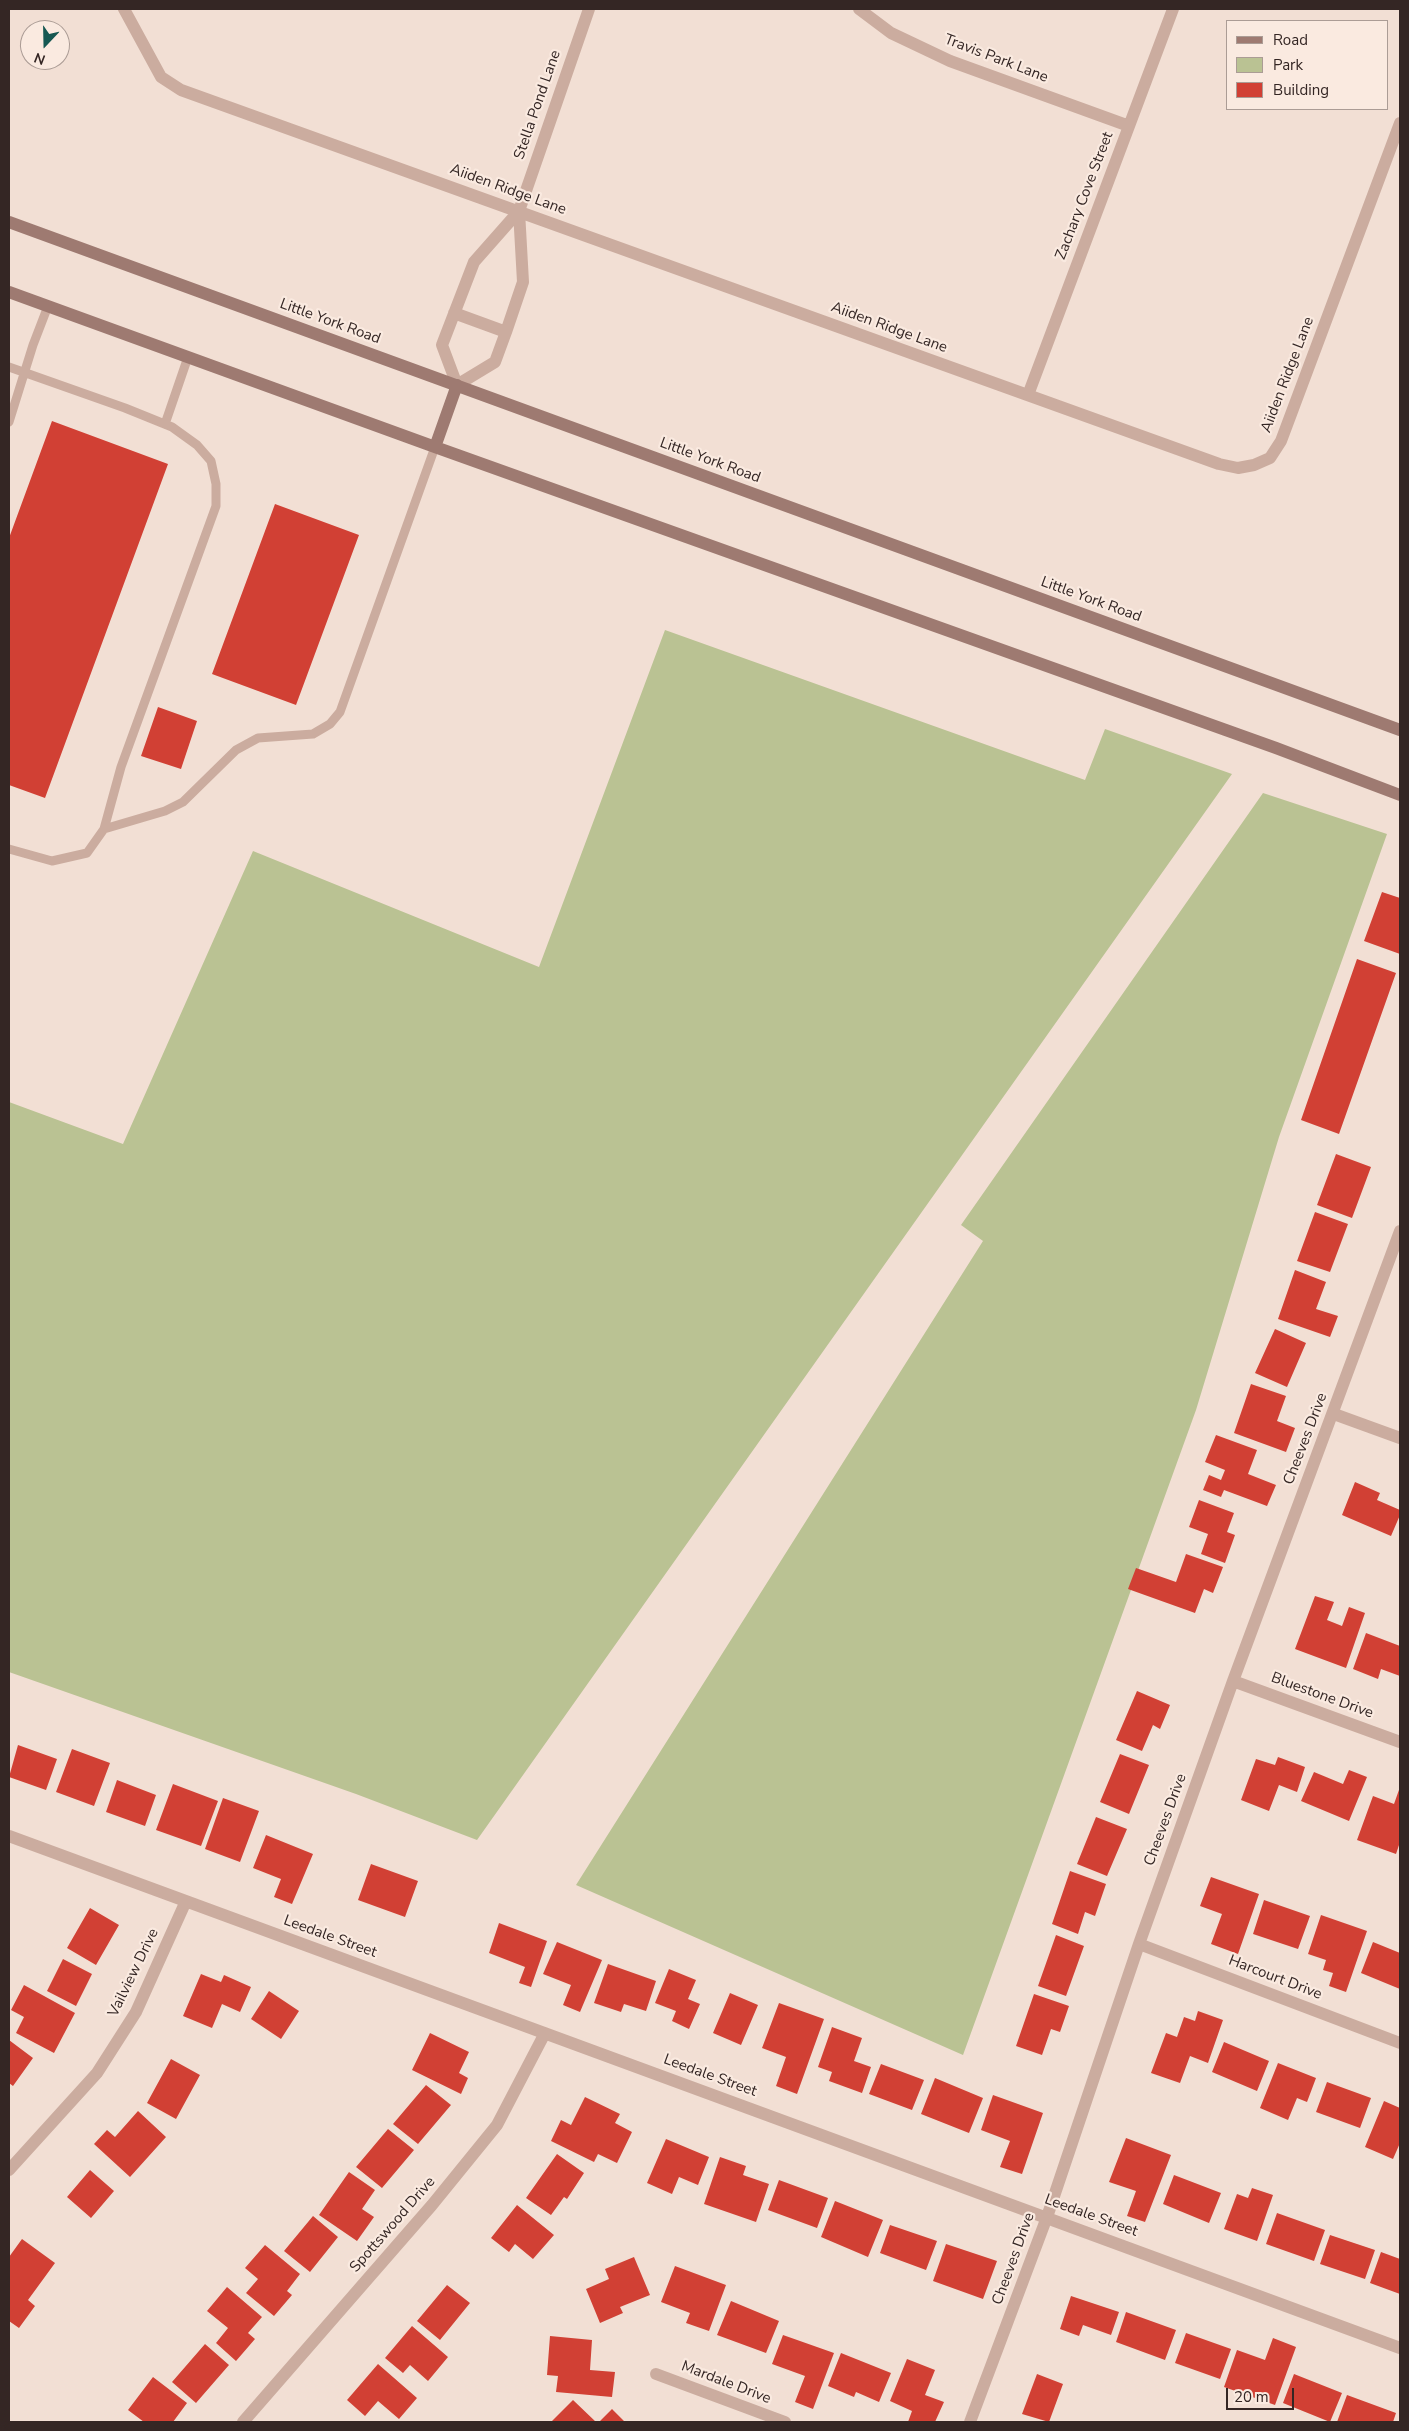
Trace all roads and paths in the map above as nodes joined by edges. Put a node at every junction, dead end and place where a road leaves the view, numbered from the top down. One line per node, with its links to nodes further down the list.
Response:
1 (124, 9): 7 (street, Aiiden Ridge Lane)
2 (587, 9): 7 (street, Stella Pond Lane)
3 (858, 9): 6 (street, Travis Park Lane)
4 (1173, 9): 6 (street, Zachary Cove Street)
5 (1400, 123): 17 (street, Aiiden Ridge Lane)
6 (1129, 126): 17 (street, Zachary Cove Street)
7 (519, 211): 11 (street, Stella Pond Lane); 12 (street, Stella Pond Lane); 17 (street, Aiiden Ridge Lane)
8 (9, 222): 16 (main road, Little York Road)
9 (9, 292): 10 (main road)
10 (48, 306): 13 (main road); 15 (lane)
11 (454, 313): 12 (street); 16 (street, Stella Pond Lane)
12 (506, 332): 16 (street, Stella Pond Lane)
13 (188, 357): 19 (lane); 20 (main road)
14 (9, 367): 15 (lane)
15 (24, 372): 18 (lane); 19 (lane)
16 (457, 385): 20 (main road); 21 (main road, Little York Road)
17 (1028, 395)
18 (9, 422)
19 (165, 424): 23 (lane)
20 (435, 448): 22 (main road); 23 (lane)
21 (1400, 730)
22 (1400, 795)
23 (104, 828): 24 (lane)
24 (9, 849)
25 (1400, 1230): 26 (street, Cheeves Drive)
26 (1334, 1414): 27 (street); 28 (street, Cheeves Drive)
27 (1400, 1438)
28 (1233, 1681): 29 (street, Bluestone Drive); 32 (street, Cheeves Drive)
29 (1400, 1742)
30 (9, 1836): 31 (street, Leedale Street)
31 (186, 1901): 33 (street, Leedale Street); 35 (street, Vailview Drive)
32 (1139, 1944): 34 (street, Harcourt Drive); 36 (street, Cheeves Drive)
33 (544, 2033): 36 (street, Leedale Street); 39 (street, Spottswood Drive)
34 (1400, 2042)
35 (9, 2170)
36 (1047, 2217): 37 (street, Leedale Street); 41 (street, Cheeves Drive)
37 (1400, 2348)
38 (656, 2374): 40 (street, Mardale Drive)
39 (243, 2422)
40 (785, 2422)
41 (970, 2422)

